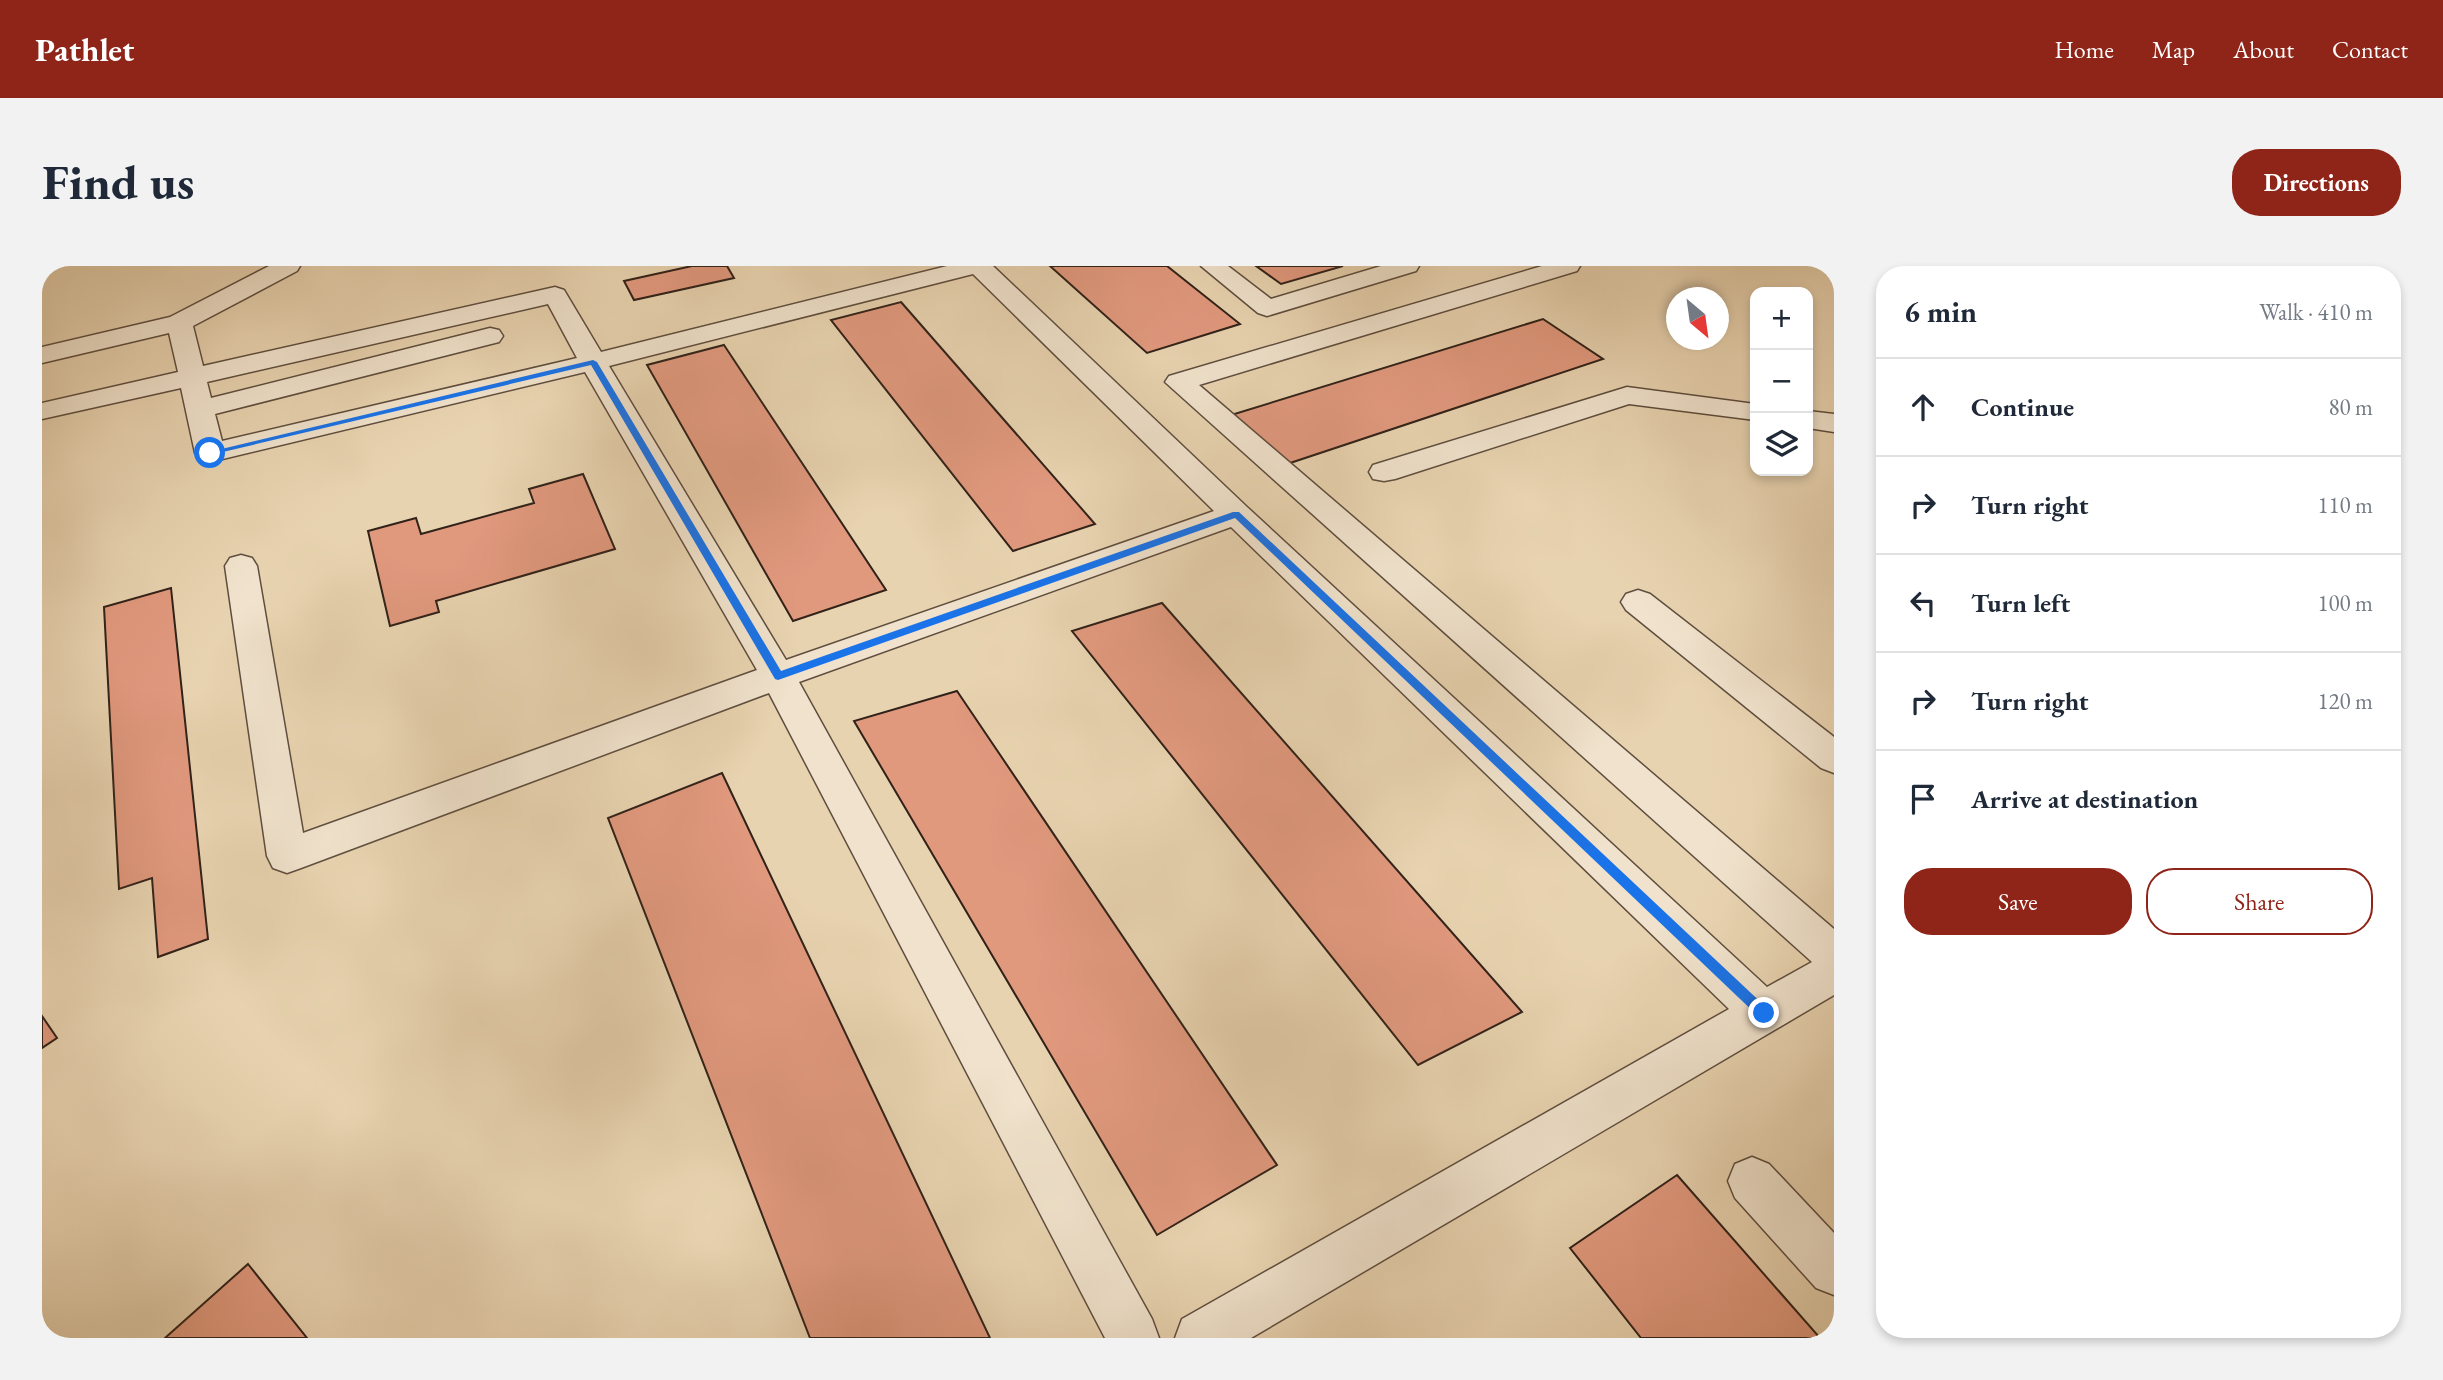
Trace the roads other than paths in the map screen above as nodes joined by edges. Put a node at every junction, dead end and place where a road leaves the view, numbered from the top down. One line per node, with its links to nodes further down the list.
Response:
1 (288, 266): 7 (lane)
2 (978, 266): 9 (lane); 17 (lane)
3 (1213, 266): 4 (lane)
4 (1407, 266)
5 (1568, 266): 22 (lane)
6 (567, 317): 9 (lane); 10 (lane); 11 (lane)
7 (179, 323): 8 (lane); 10 (lane)
8 (42, 355)
9 (593, 362): 11 (lane); 20 (lane)
10 (193, 377): 11 (lane); 12 (lane)
11 (200, 409)
12 (42, 411)
13 (1750, 411): 16 (lane)
14 (1813, 420): 15 (lane)
15 (1834, 423)
16 (1384, 472)
17 (1236, 514): 20 (lane); 24 (lane)
18 (241, 566): 20 (lane)
19 (1638, 602): 21 (lane)
20 (778, 676): 27 (lane)
21 (1834, 758)
22 (1834, 955)
23 (1834, 972): 24 (lane)
24 (1764, 1013): 28 (lane)
25 (1752, 1181): 26 (lane)
26 (1834, 1270)
27 (1133, 1338)
28 (1200, 1338)

